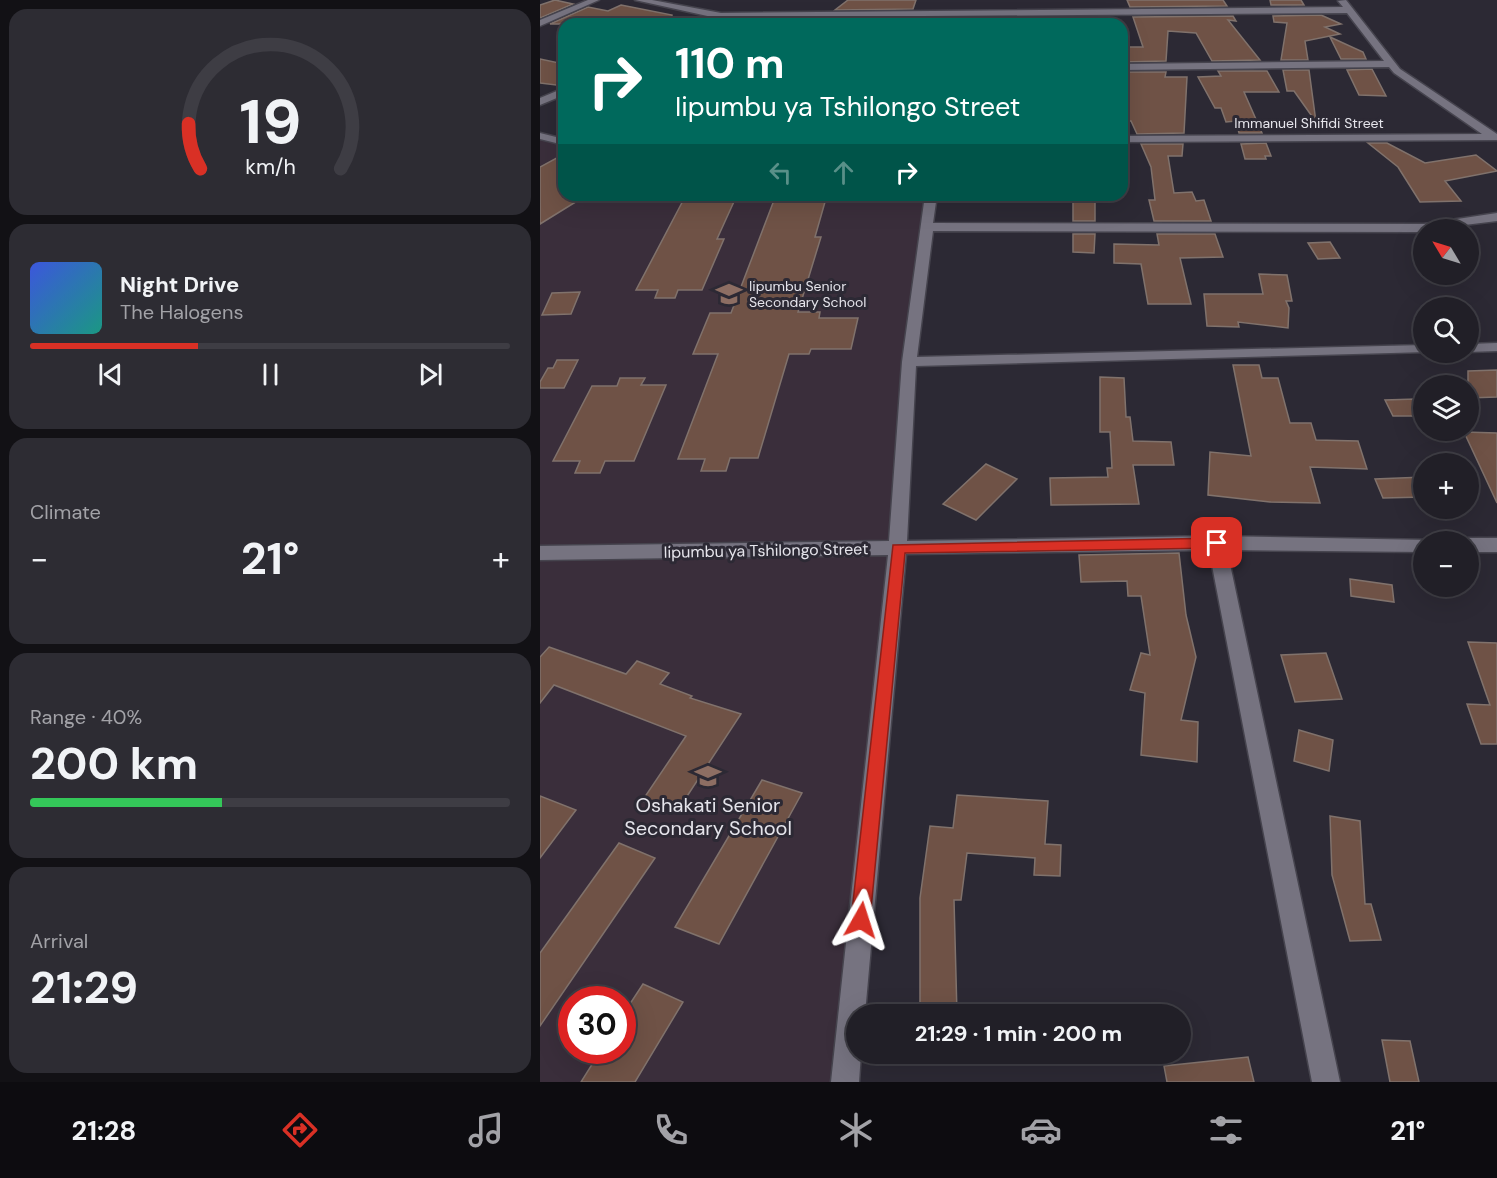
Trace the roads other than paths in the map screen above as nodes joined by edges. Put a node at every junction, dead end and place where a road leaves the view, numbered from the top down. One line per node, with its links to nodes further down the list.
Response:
1 (595, 0): 9 (street)
2 (639, 0): 6 (street)
3 (1341, 0): 5 (street)
4 (794, 10): 5 (street); 6 (street); 8 (street)
5 (1349, 10): 10 (street)
6 (721, 16): 7 (street)
7 (716, 18)
8 (791, 18)
9 (540, 23)
10 (1392, 64): 11 (street); 15 (street)
11 (1128, 67)
12 (558, 94): 13 (street)
13 (540, 102)
14 (540, 136): 17 (street)
15 (1496, 138): 16 (street, Immanuel Shifidi Street)
16 (1128, 139)
17 (558, 140)
18 (929, 201): 20 (street)
19 (1497, 217): 20 (street)
20 (926, 227): 24 (street)
21 (1497, 347): 22 (street)
22 (1479, 348)
23 (1413, 349): 24 (street)
24 (909, 362): 29 (street)
25 (1217, 543): 26 (street, Iipumbu ya Tshilongo Street); 29 (street, Iipumbu ya Tshilongo Street); 32 (street)
26 (1413, 545)
27 (1479, 545): 28 (street)
28 (1497, 545)
29 (898, 548): 30 (street, Iipumbu ya Tshilongo Street); 31 (street)
30 (540, 552)
31 (844, 1082)
32 (1326, 1082)

